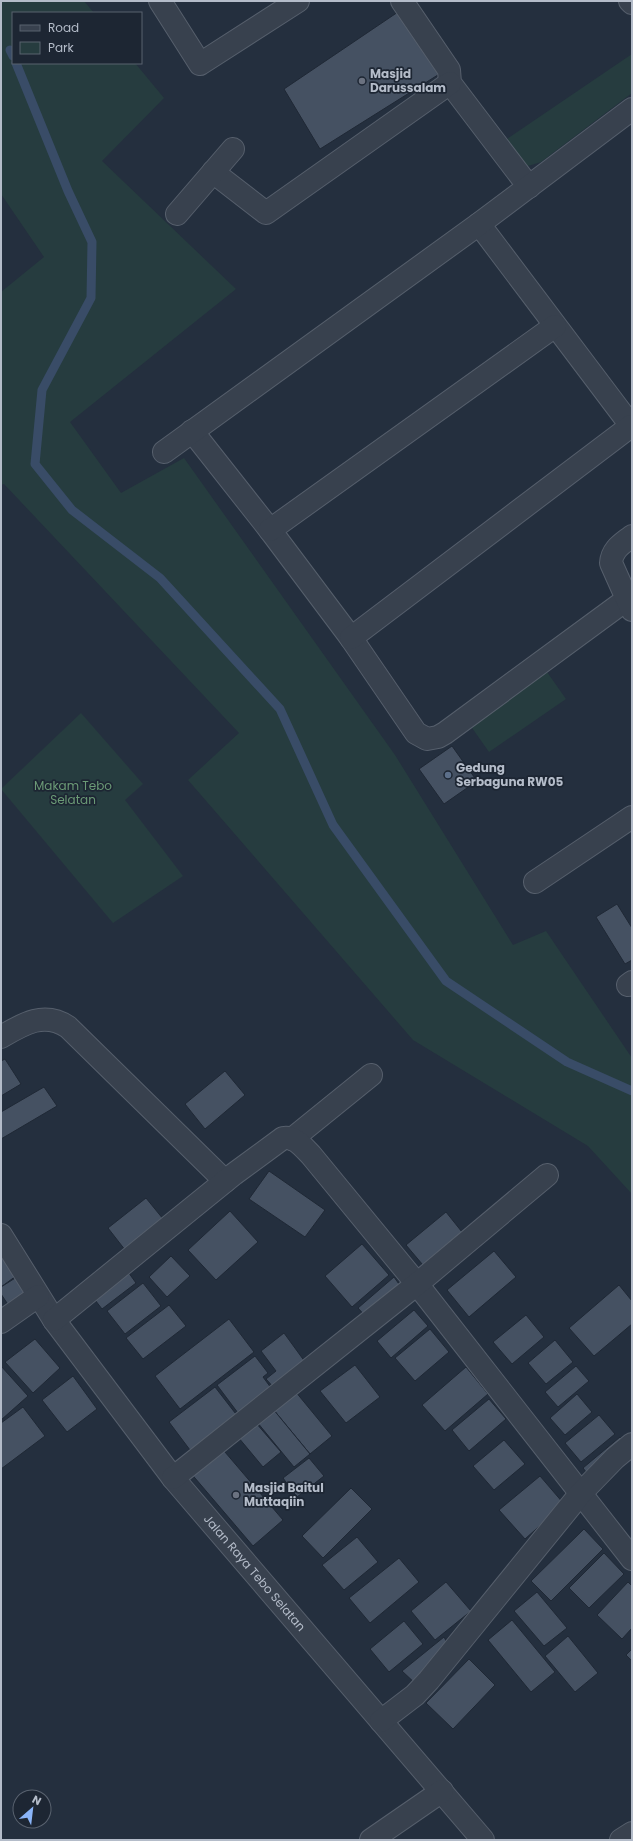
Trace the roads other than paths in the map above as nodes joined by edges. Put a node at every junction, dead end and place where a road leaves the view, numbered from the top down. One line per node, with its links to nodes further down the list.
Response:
1 (160, 1): 2 (street)
2 (298, 1)
3 (402, 1): 6 (street)
4 (630, 1): 5 (street)
5 (632, 3)
6 (450, 83): 9 (street); 10 (street)
7 (632, 109): 10 (street)
8 (233, 149): 9 (street)
9 (213, 172): 11 (street)
10 (528, 187): 12 (street)
11 (177, 214)
12 (479, 224): 13 (street); 15 (street)
13 (555, 326): 14 (street); 17 (street)
14 (632, 426): 20 (street)
15 (192, 431): 16 (street); 17 (street)
16 (164, 452)
17 (270, 530): 20 (street)
18 (632, 536): 19 (street)
19 (629, 605): 20 (street)
20 (351, 638)
21 (632, 817): 22 (street)
22 (535, 882)
23 (1, 1037): 27 (street)
24 (371, 1075): 25 (street)
25 (292, 1139): 27 (street); 29 (street)
26 (547, 1175): 29 (street)
27 (225, 1181): 31 (street)
28 (1, 1235): 30 (street, Jalan Raya Tebo Selatan)
29 (417, 1284): 34 (street); 35 (street)
30 (38, 1296): 31 (street, Jalan Raya Tebo Selatan); 32 (street)
31 (54, 1320): 34 (street, Jalan Raya Tebo Selatan)
32 (1, 1322)
33 (632, 1444): 35 (street)
34 (173, 1478): 37 (street, Jalan Raya Tebo Selatan)
35 (581, 1493): 36 (street); 37 (street)
36 (632, 1559)
37 (381, 1721): 38 (street, Jalan Raya Tebo Selatan)
38 (442, 1791): 39 (street); 40 (street, Jalan Raya Tebo Selatan)
39 (370, 1840)
40 (483, 1840)

